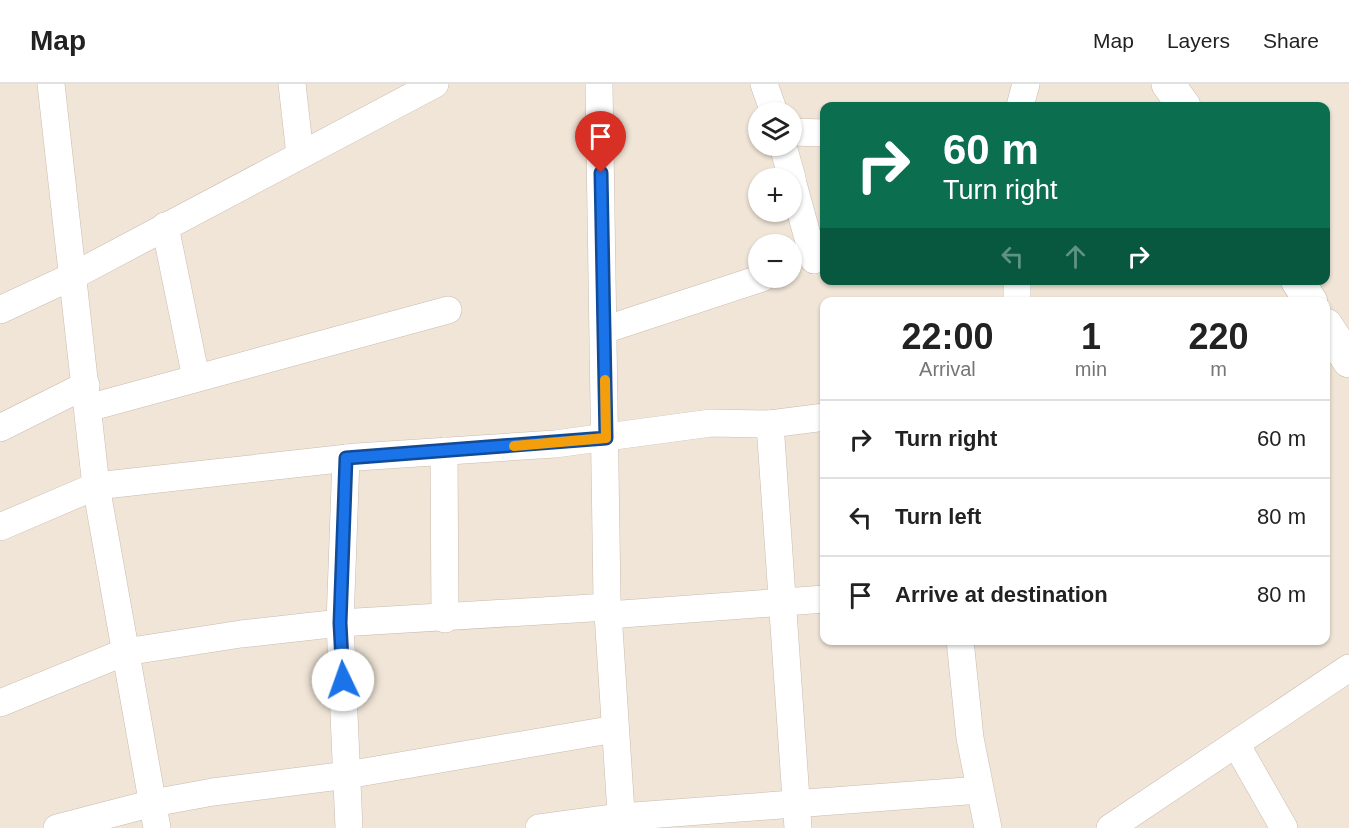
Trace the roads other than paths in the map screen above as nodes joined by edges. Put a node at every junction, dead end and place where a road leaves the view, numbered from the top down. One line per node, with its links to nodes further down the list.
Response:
1 (51, 84): 17 (street)
2 (292, 84): 13 (street)
3 (435, 84): 13 (street)
4 (599, 84): 21 (street)
5 (764, 84): 8 (street)
6 (1026, 84): 9 (street)
7 (1168, 84): 10 (street)
8 (770, 102)
9 (1021, 102)
10 (1181, 102)
11 (802, 132): 12 (street)
12 (820, 133)
13 (300, 155): 15 (street)
14 (801, 222): 16 (street)
15 (165, 226): 17 (street); 22 (street)
16 (810, 261)
17 (73, 276): 19 (street); 23 (street)
18 (748, 283): 21 (street)
19 (0, 310)
20 (448, 310): 22 (street)
21 (604, 330): 27 (street)
22 (196, 378): 23 (street)
23 (87, 396): 26 (street); 30 (street)
24 (820, 418): 25 (street)
25 (770, 424): 27 (street); 33 (street)
26 (0, 428)
27 (606, 438): 28 (street); 34 (street)
28 (444, 451): 29 (street); 35 (street)
29 (346, 458): 30 (street); 36 (street)
30 (96, 486): 31 (street); 38 (street)
31 (0, 527)
32 (820, 599): 33 (street)
33 (784, 602): 34 (street); 46 (street)
34 (608, 611): 35 (street); 41 (street)
35 (445, 619): 36 (street)
36 (340, 623): 38 (street); 43 (street)
37 (961, 645): 44 (street)
38 (125, 652): 40 (street); 45 (street)
39 (1349, 668): 42 (street)
40 (0, 704)
41 (615, 729): 43 (street); 47 (street)
42 (1236, 744): 48 (street); 53 (street)
43 (347, 774): 45 (street); 50 (street)
44 (980, 790): 46 (street); 52 (street)
45 (155, 816): 49 (street)
46 (797, 816): 47 (street)
47 (621, 823): 51 (street)
48 (1116, 827)
49 (57, 828)
50 (349, 828)
51 (539, 828)
52 (988, 828)
53 (1284, 828)

